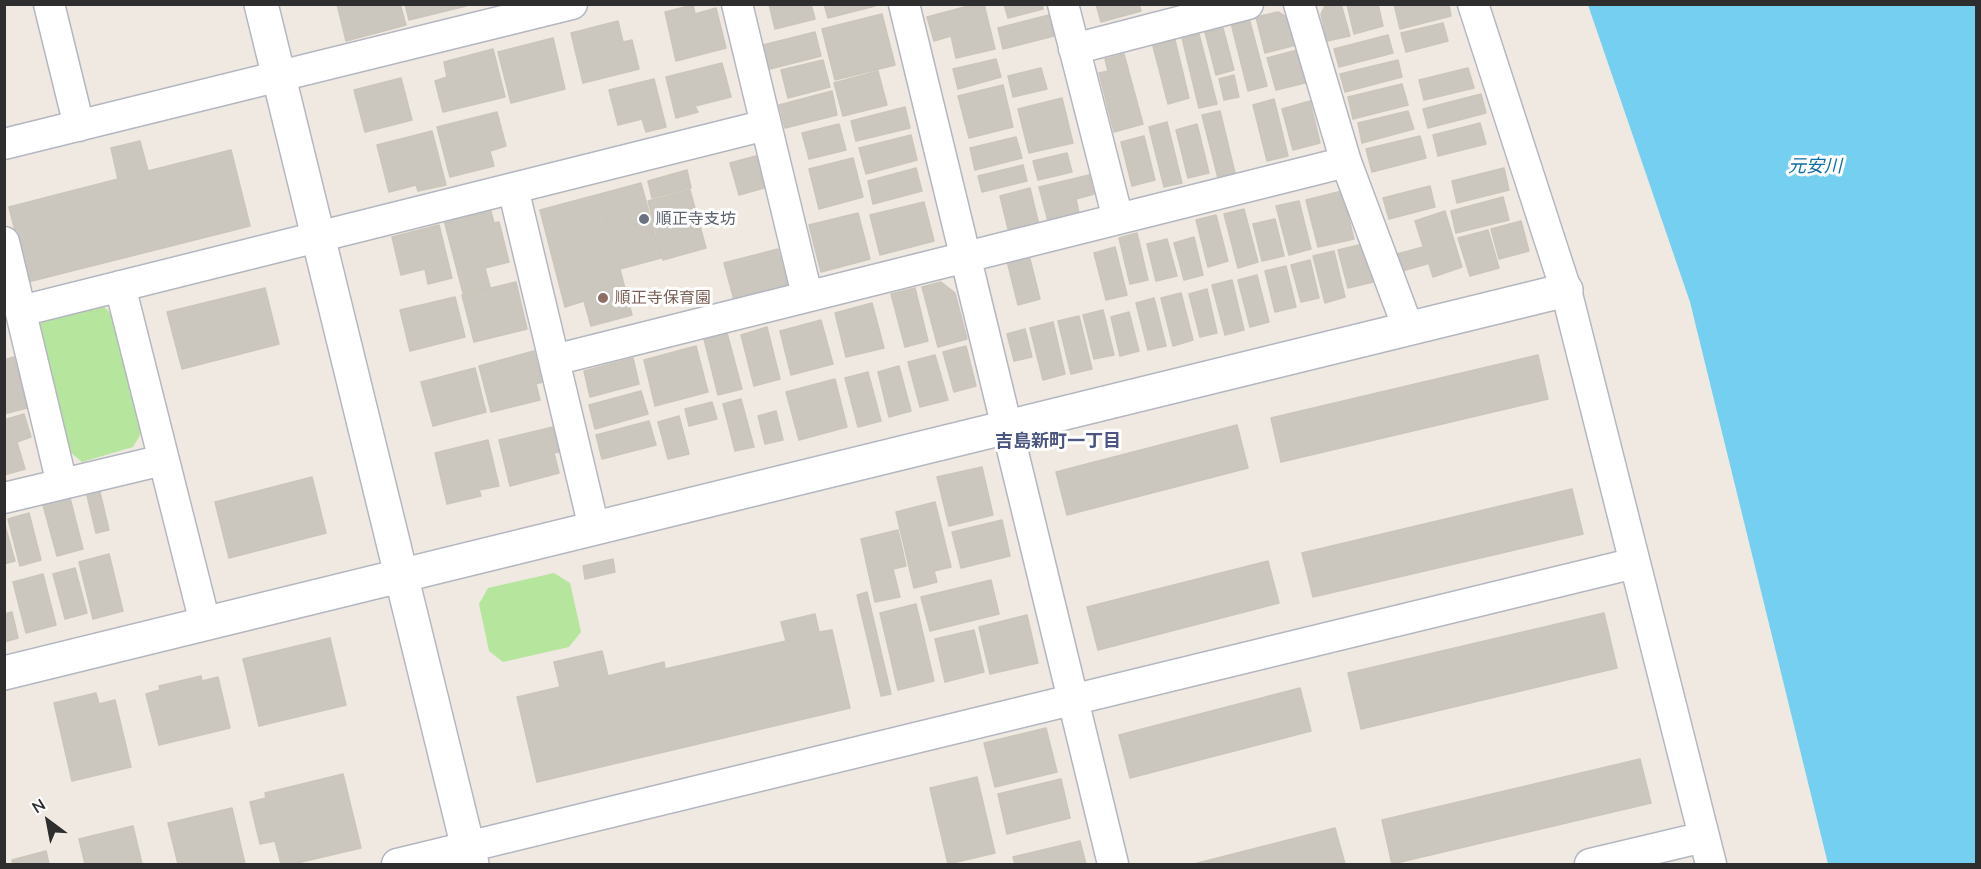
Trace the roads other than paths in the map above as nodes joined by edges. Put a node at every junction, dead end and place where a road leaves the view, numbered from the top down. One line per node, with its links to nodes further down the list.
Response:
1 (49, 4): 13 (street)
2 (261, 4): 11 (street)
3 (572, 4): 11 (street)
4 (737, 4): 12 (street)
5 (904, 4): 20 (street)
6 (1062, 4): 10 (street)
7 (1248, 4): 10 (street)
8 (1299, 4): 15 (street)
9 (1473, 4): 22 (street)
10 (1074, 49): 17 (street)
11 (279, 76): 13 (street); 18 (street)
12 (766, 125): 16 (street); 23 (street)
13 (79, 126): 14 (street)
14 (4, 144)
15 (1346, 162): 17 (street); 25 (street)
16 (513, 188): 18 (street); 26 (street)
17 (1118, 219): 20 (street)
18 (318, 237): 21 (street); 33 (street)
19 (4, 242): 24 (street)
20 (965, 257): 23 (street); 27 (street)
21 (120, 286): 24 (street); 28 (street)
22 (1566, 290): 25 (street); 32 (street)
23 (807, 296): 26 (street)
24 (21, 311): 29 (street)
25 (1408, 328): 27 (street)
26 (554, 360): 31 (street)
27 (1006, 427): 31 (street); 36 (street)
28 (163, 460): 29 (street); 34 (street)
29 (62, 484): 30 (street)
30 (4, 498)
31 (594, 528): 33 (street)
32 (1635, 563): 36 (street); 37 (street)
33 (400, 576): 34 (street); 38 (street)
34 (205, 623): 35 (street)
35 (4, 673)
36 (1073, 700): 38 (street); 40 (street)
37 (1707, 851): 41 (street)
38 (470, 856): 39 (street)
39 (397, 864)
40 (1113, 864)
41 (1590, 864)

